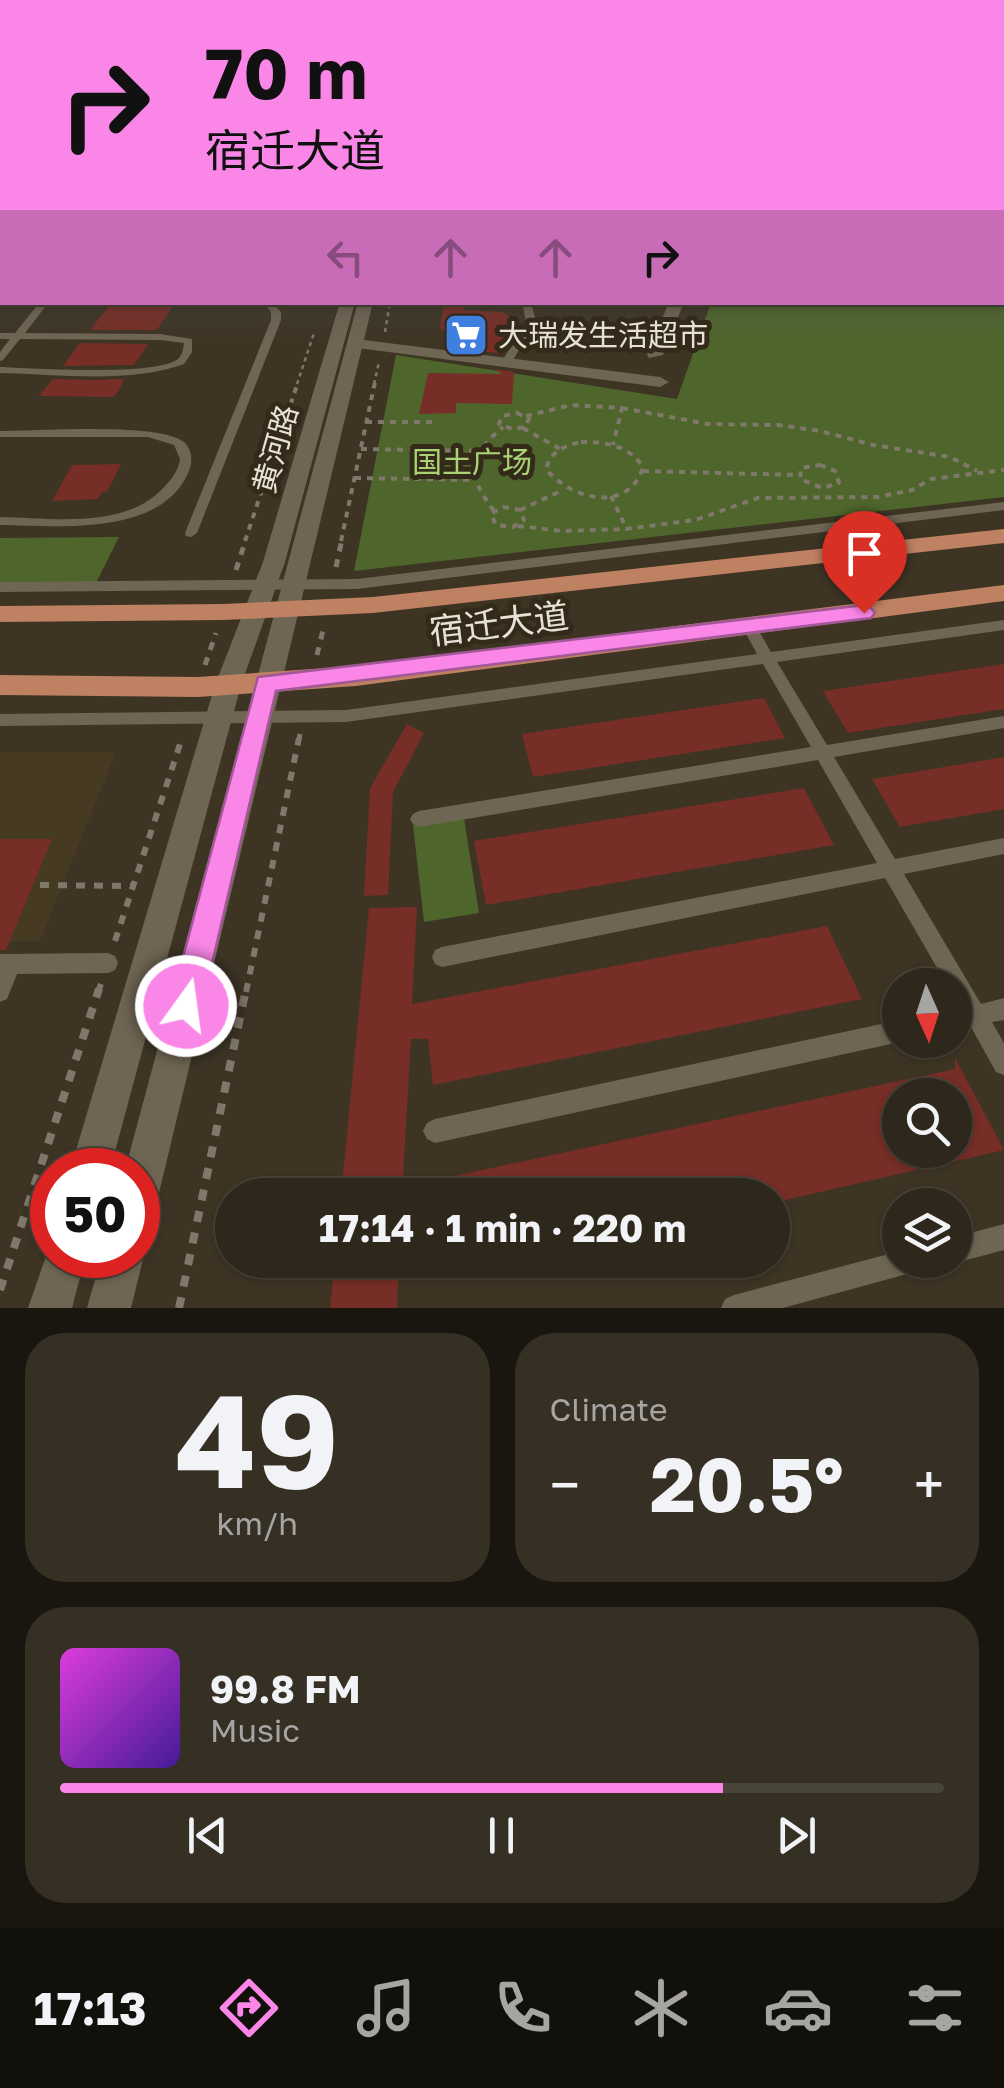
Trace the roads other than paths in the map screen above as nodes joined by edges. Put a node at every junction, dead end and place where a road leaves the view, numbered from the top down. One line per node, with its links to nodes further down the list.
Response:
1 (43, 305): 8 (lane)
2 (272, 305): 18 (lane)
3 (347, 305): 23 (main road, 黄河路)
4 (365, 305): 9 (main road, 黄河路)
5 (527, 305): 12 (lane)
6 (676, 305): 10 (main road)
7 (0, 336): 8 (lane)
8 (18, 336): 11 (lane); 13 (lane)
9 (356, 344): 12 (main road); 24 (main road, 黄河路)
10 (655, 355)
11 (0, 358)
12 (506, 361): 14 (main road)
13 (0, 370)
14 (660, 382)
15 (0, 434): 17 (lane)
16 (1004, 506): 22 (lane)
17 (0, 521)
18 (190, 533)
19 (1004, 536): 22 (main road, 宿迁大道)
20 (0, 587): 23 (lane)
21 (1004, 594): 27 (main road, 宿迁大道)
22 (330, 596): 24 (main road, 宿迁大道)
23 (261, 599): 24 (main road, 宿迁大道); 25 (main road, 宿迁大道); 31 (main road, 黄河路)
24 (290, 599): 29 (main road, 黄河路)
25 (0, 614)
26 (1004, 624): 28 (lane)
27 (750, 628): 28 (lane); 29 (main road, 宿迁大道)
28 (768, 659): 32 (lane); 36 (lane)
29 (266, 683): 31 (main road, 宿迁大道); 32 (main road, 黄河路)
30 (0, 685): 31 (main road, 宿迁大道)
31 (213, 686): 33 (main road, 黄河路)
32 (258, 717): 33 (lane); 52 (main road, 黄河路)
33 (204, 718): 34 (lane); 51 (main road, 黄河路)
34 (0, 720)
35 (1004, 722): 36 (lane)
36 (822, 752): 37 (lane); 39 (lane)
37 (419, 819)
38 (1004, 846): 39 (lane)
39 (890, 869): 40 (lane); 43 (lane)
40 (442, 956)
41 (6, 964): 42 (lane); 44 (lane)
42 (108, 964)
43 (940, 968)
44 (0, 992)
45 (1004, 1009): 46 (lane)
46 (972, 1016)
47 (972, 1026): 49 (lane)
48 (882, 1036): 50 (lane)
49 (1004, 1064)
50 (435, 1131)
51 (96, 1148)
52 (150, 1148)
53 (1004, 1237): 54 (lane)
54 (972, 1245)
55 (882, 1269): 60 (lane)
56 (58, 1278): 58 (main road)
57 (117, 1278): 59 (main road)
58 (50, 1308)
59 (110, 1308)
60 (734, 1308)

